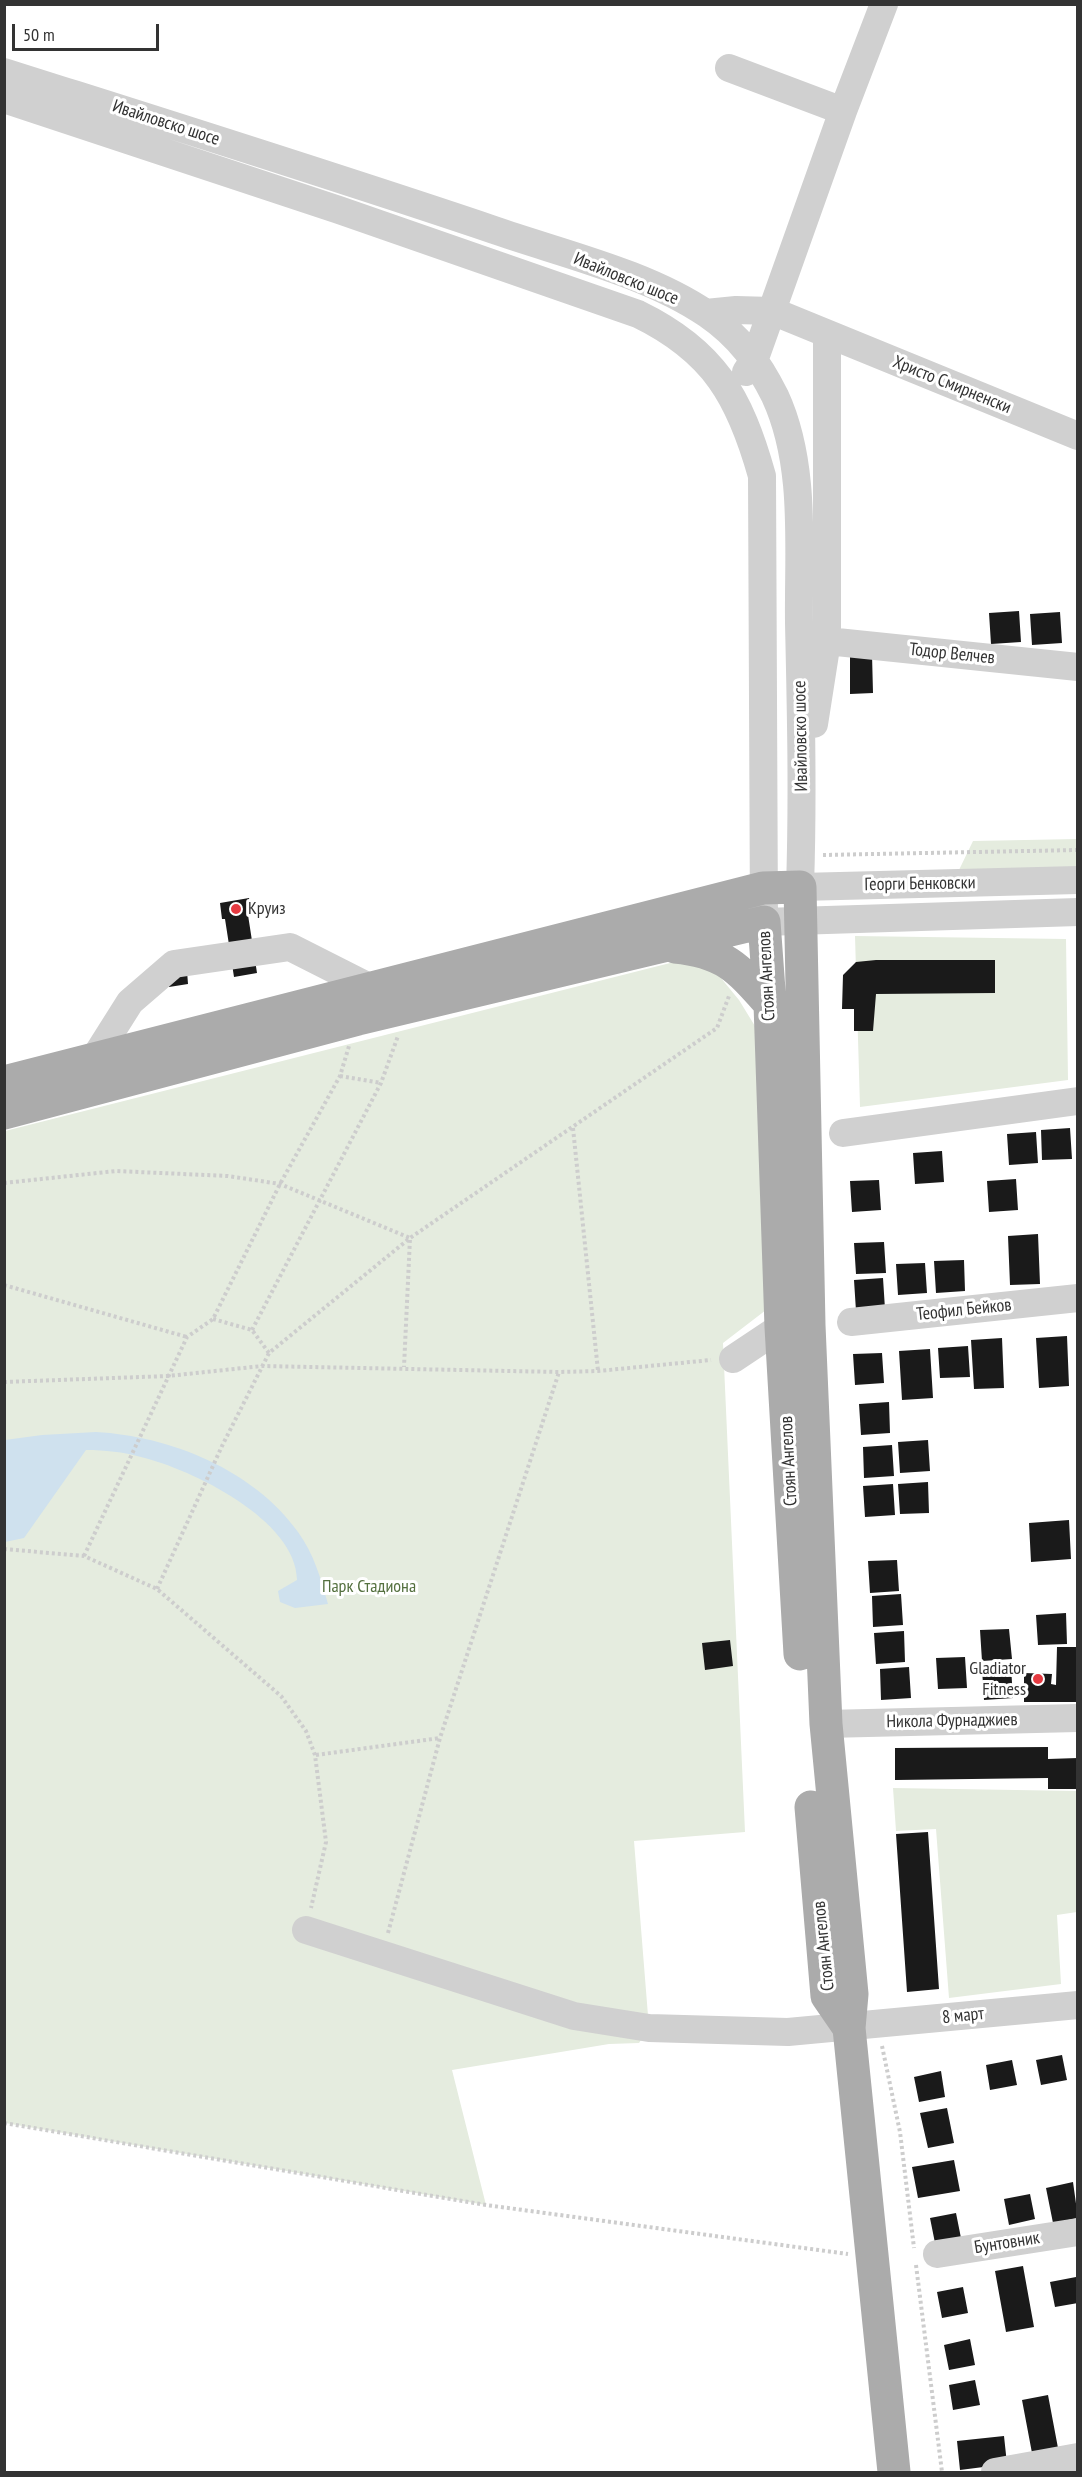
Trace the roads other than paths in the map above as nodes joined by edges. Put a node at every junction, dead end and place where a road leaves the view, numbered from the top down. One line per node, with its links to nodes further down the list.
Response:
1 (884, 4): 5 (street)
2 (729, 68): 5 (street)
3 (4, 72): 6 (street, Ивайловско шосе)
4 (4, 99): 7 (street, Ивайловско шосе)
5 (843, 111): 8 (street)
6 (349, 181): 7 (street); 9 (street, Ивайловско шосе)
7 (339, 210): 12 (street, Ивайловско шосе)
8 (772, 311): 9 (street); 10 (street, Христо Смирненски); 11 (street)
9 (706, 313): 11 (street, Ивайловско шосе)
10 (827, 334): 13 (street, Христо Смирненски); 14 (street)
11 (755, 358): 12 (street); 16 (street, Ивайловско шосе)
12 (732, 394): 19 (street, Ивайловско шосе)
13 (1077, 436)
14 (827, 641): 15 (street, Тодор Велчев); 16 (street)
15 (1077, 667)
16 (801, 755): 17 (street, Ивайловско шосе)
17 (801, 871): 18 (street, Георги Бенковски); 19 (main road, Георги Бенковски); 21 (main road, Стоян Ангелов)
18 (1077, 880)
19 (763, 888): 22 (street, Стоян Ангелов); 24 (main road, Георги Бенковски)
20 (1077, 912): 21 (street, Георги Бенковски)
21 (800, 920): 22 (street, Георги Бенковски); 36 (main road, Стоян Ангелов)
22 (764, 922): 23 (main road); 25 (main road, Стоян Ангелов)
23 (661, 945): 25 (main road); 29 (main road)
24 (371, 988): 26 (main road, Георги Бенковски); 26 (street)
25 (770, 1004): 33 (main road, Стоян Ангелов)
26 (94, 1059): 27 (main road, Георги Бенковски)
27 (4, 1082)
28 (1077, 1101): 30 (street)
29 (4, 1113)
30 (843, 1134)
31 (1077, 1298): 32 (street, Теофил Бейков)
32 (851, 1322)
33 (781, 1327): 34 (street); 39 (main road, Стоян Ангелов)
34 (733, 1359)
35 (1077, 1718): 36 (street, Никола Фурнаджиев)
36 (826, 1724): 39 (main road, Стоян Ангелов)
37 (306, 1930): 39 (street, 8 март)
38 (1077, 2005): 39 (street, 8 март)
39 (849, 2028): 43 (main road, Стоян Ангелов)
40 (1077, 2232): 41 (street, Бунтовник)
41 (937, 2254)
42 (1077, 2457): 44 (street)
43 (894, 2472)
44 (995, 2472)

